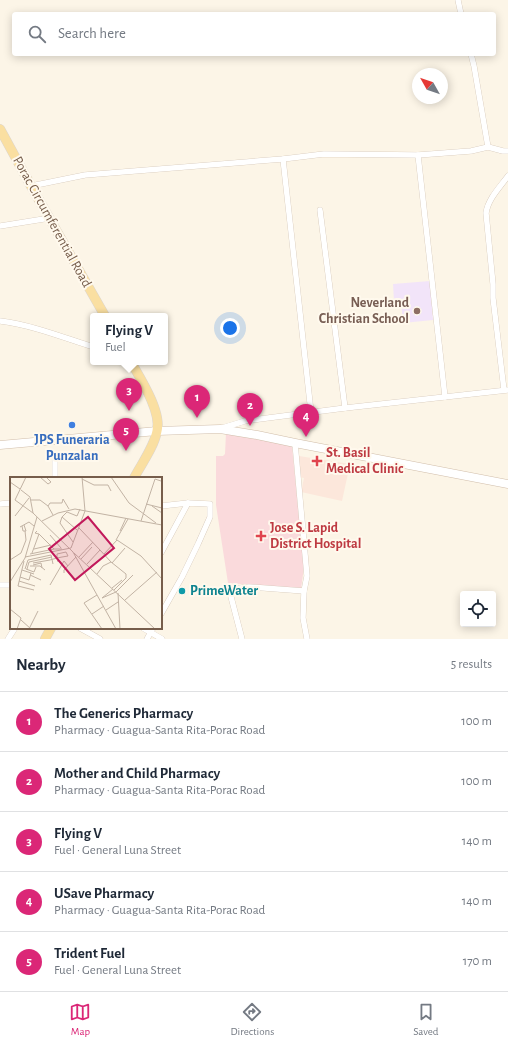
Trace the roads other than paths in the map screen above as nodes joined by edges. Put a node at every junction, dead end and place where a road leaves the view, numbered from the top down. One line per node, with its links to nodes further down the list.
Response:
1 (458, 0): 2 (street)
2 (461, 12)
3 (472, 56): 5 (street)
4 (0, 129): 10 (main road, Porac Circumferential Road)
5 (488, 147): 6 (street); 7 (street)
6 (508, 151)
7 (418, 154): 8 (street); 19 (street)
8 (283, 159): 10 (street); 21 (street)
9 (508, 176): 18 (street)
10 (31, 186): 12 (main road, Porac Circumferential Road)
11 (320, 210): 20 (street)
12 (50, 218): 13 (street); 14 (main road, Porac Circumferential Road)
13 (0, 226)
14 (103, 313)
15 (0, 321): 16 (street)
16 (90, 346)
17 (133, 365): 23 (main road)
18 (506, 390): 19 (street)
19 (445, 397): 20 (street)
20 (345, 408): 21 (street)
21 (311, 412): 22 (street)
22 (220, 429): 23 (main road); 24 (main road)
23 (157, 431): 25 (main road); 28 (main road)
24 (295, 443): 29 (main road); 35 (street)
25 (0, 445)
26 (55, 459): 27 (street)
27 (55, 477)
28 (135, 477)
29 (508, 484)
30 (188, 502): 33 (street); 34 (street); 36 (street)
31 (10, 503): 32 (street)
32 (0, 504)
33 (162, 506)
34 (162, 551)
35 (304, 591): 46 (street); 47 (street)
36 (162, 612)
37 (13, 629): 41 (street)
38 (50, 629): 42 (main road)
39 (82, 629): 43 (street)
40 (152, 630): 44 (street); 45 (street)
41 (8, 639)
42 (45, 639)
43 (100, 639)
44 (147, 639)
45 (162, 639)
46 (242, 639)
47 (307, 639)

